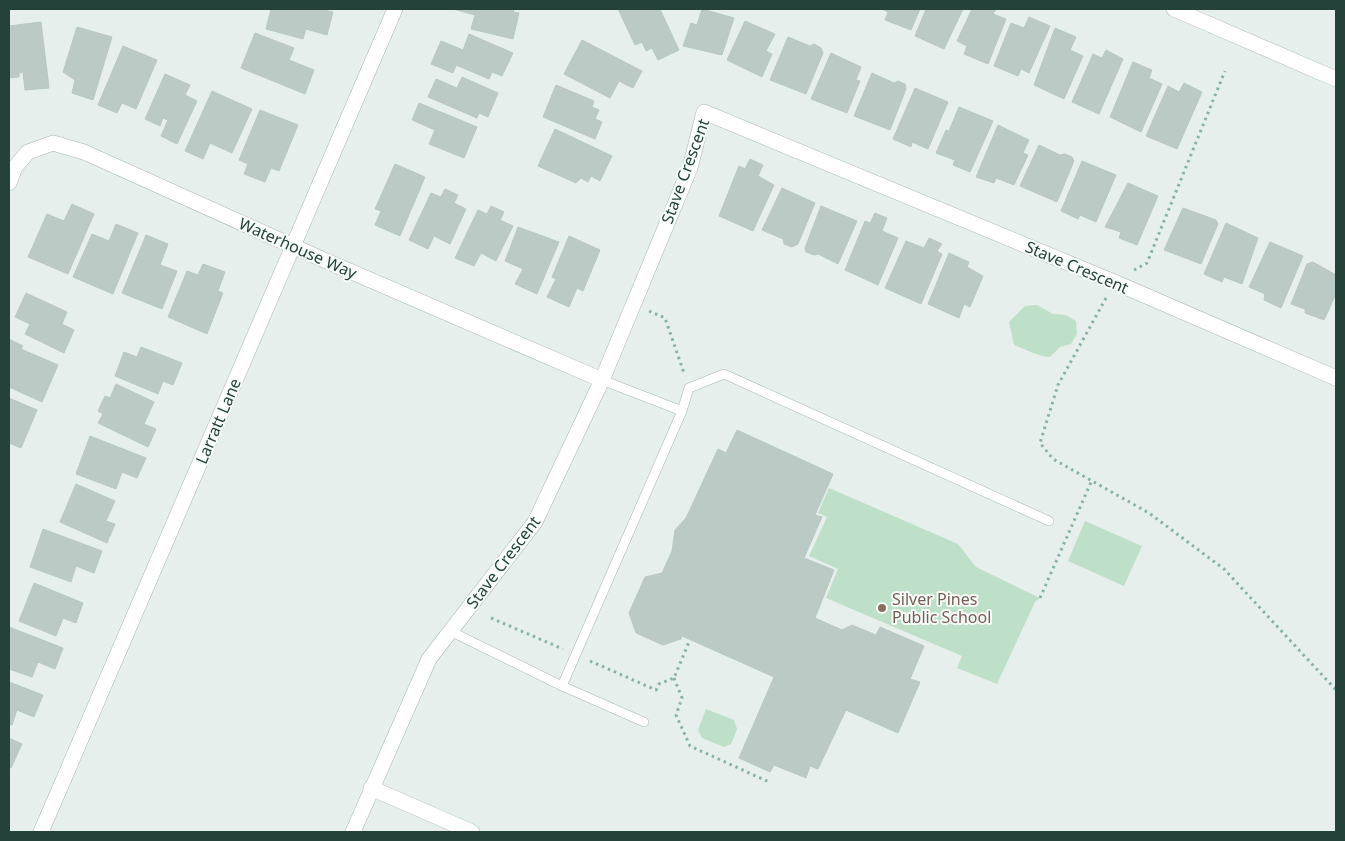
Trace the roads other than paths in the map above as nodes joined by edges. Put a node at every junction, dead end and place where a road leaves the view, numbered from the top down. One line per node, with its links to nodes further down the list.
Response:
1 (395, 9): 5 (street, Larratt Lane)
2 (1174, 9): 3 (street)
3 (1336, 79)
4 (9, 183): 5 (street, Waterhouse Way)
5 (294, 246): 7 (street, Waterhouse Way); 14 (street, Larratt Lane)
6 (1336, 378): 7 (street, Stave Crescent)
7 (602, 380): 8 (lane); 10 (street, Stave Crescent)
8 (682, 411): 9 (lane); 11 (lane)
9 (1049, 521)
10 (450, 632): 11 (lane); 13 (street, Stave Crescent)
11 (562, 686): 12 (lane)
12 (644, 722)
13 (371, 788): 15 (street, Stave Crescent); 16 (street)
14 (41, 832)
15 (353, 832)
16 (472, 832)

